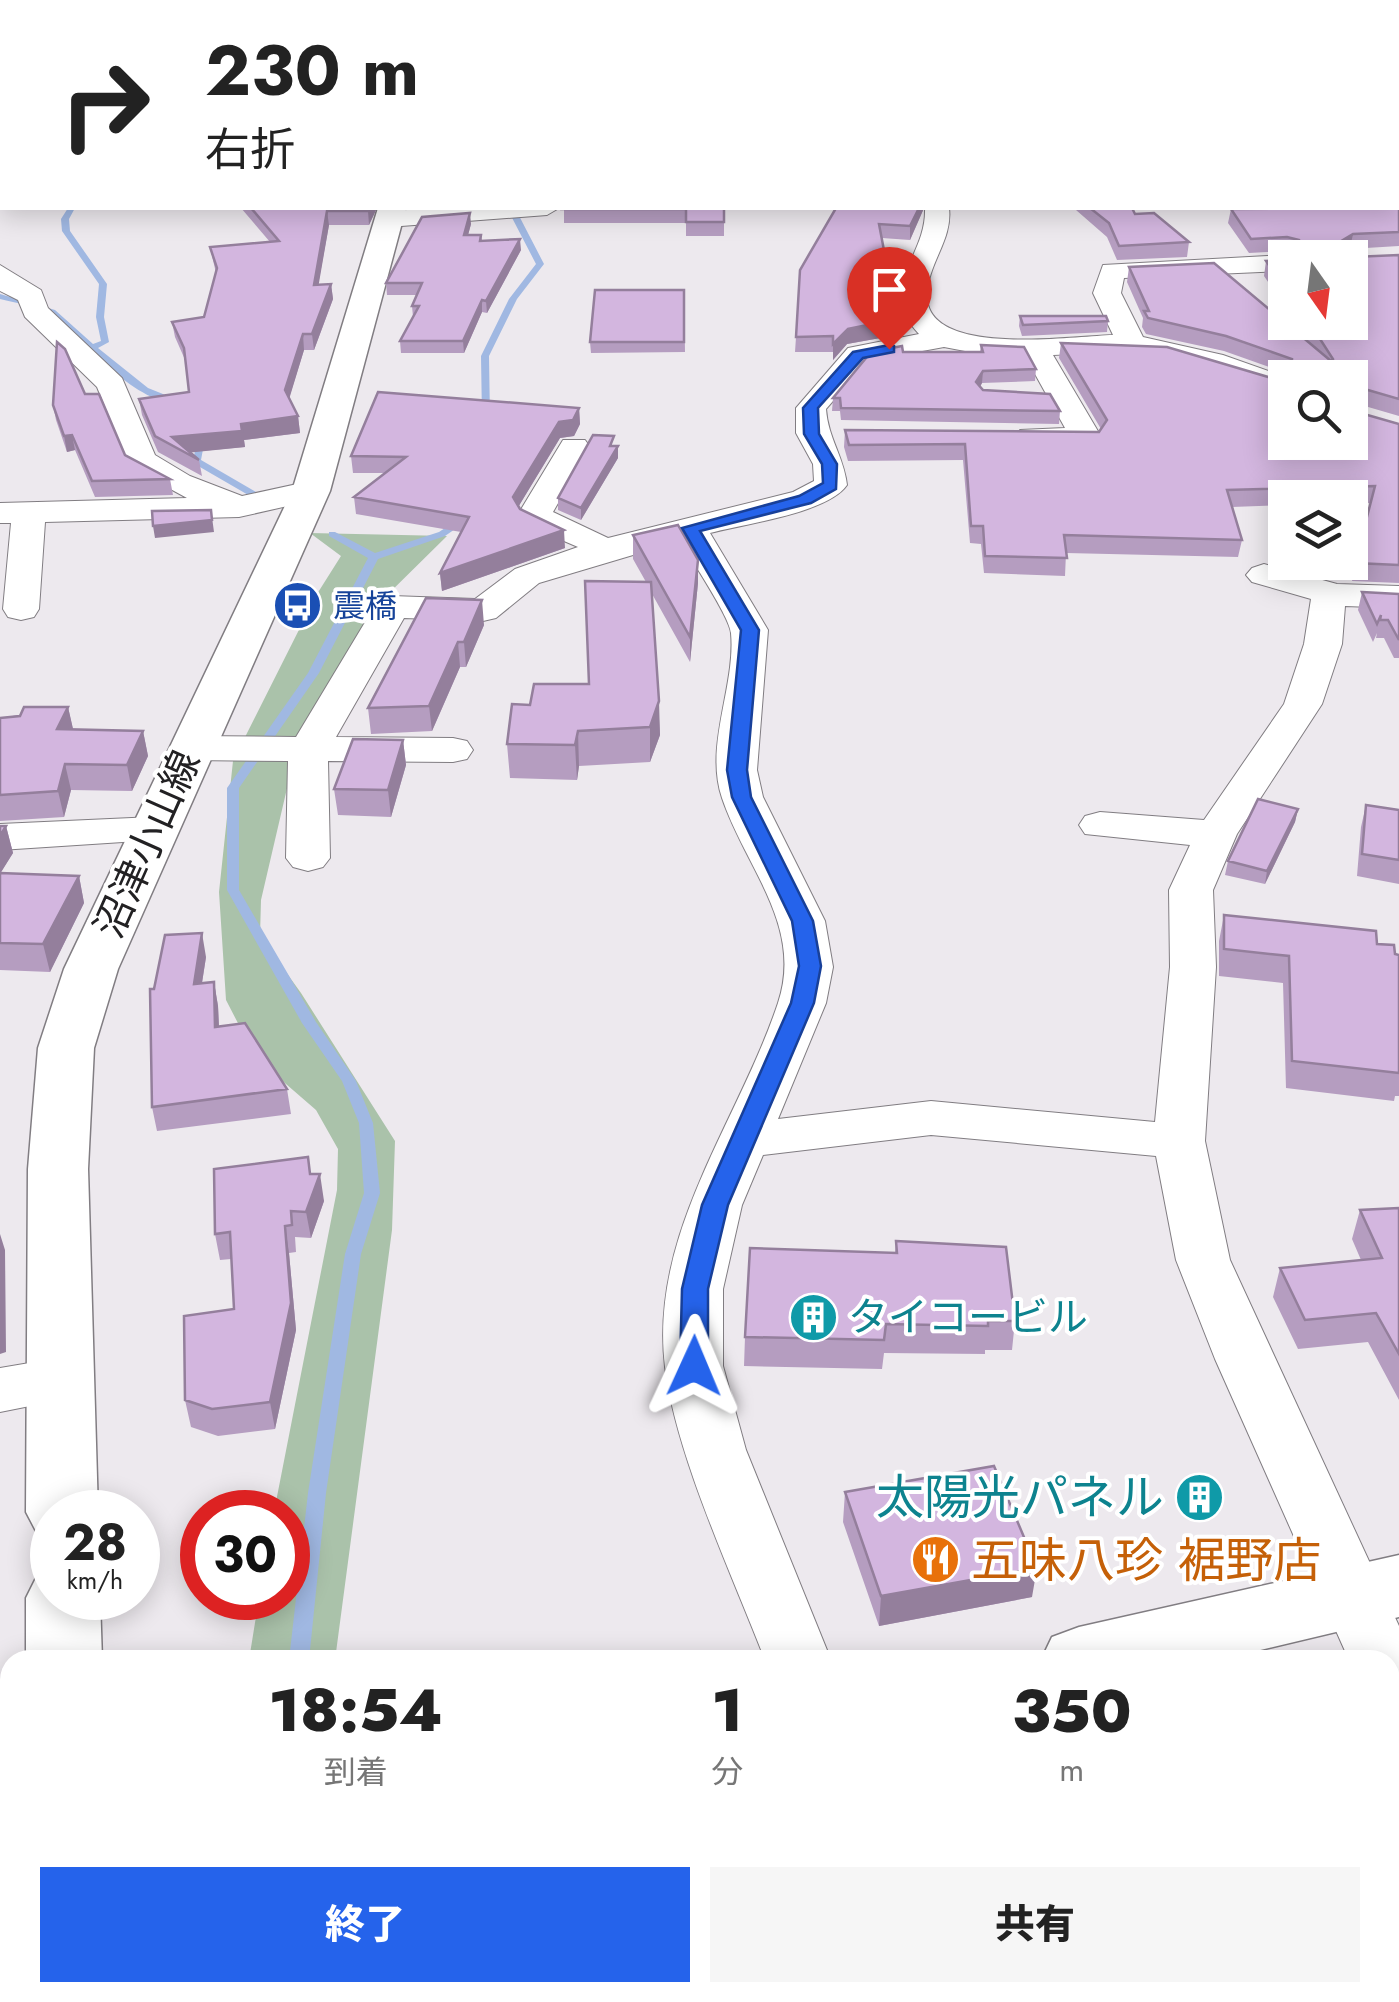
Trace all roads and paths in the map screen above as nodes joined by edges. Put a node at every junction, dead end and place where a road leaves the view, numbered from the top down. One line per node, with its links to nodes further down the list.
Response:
1 (484, 210): 3 (street)
2 (937, 210): 8 (street)
3 (390, 213): 18 (main road, 沼津小山線)
4 (1268, 264): 6 (street)
5 (0, 273): 16 (street)
6 (1132, 344): 7 (street); 9 (street)
7 (1034, 346): 8 (street); 11 (street)
8 (929, 351): 12 (street)
9 (1268, 380)
10 (1027, 394): 11 (street)
11 (1061, 394): 14 (street)
12 (812, 434): 13 (street); 19 (street)
13 (851, 434)
14 (1008, 437)
15 (574, 447): 20 (street)
16 (239, 507): 17 (street); 18 (street); 18 (street)
17 (15, 512): 24 (street)
18 (302, 513): 25 (main road, 沼津小山線)
19 (690, 528): 20 (street); 33 (street)
20 (610, 548): 27 (street)
21 (1264, 575): 22 (street)
22 (1336, 595): 23 (street); 30 (street)
23 (1399, 597)
24 (21, 609)
25 (212, 748): 27 (street); 29 (main road, 沼津小山線)
26 (453, 750): 27 (street)
27 (308, 752): 32 (street)
28 (1100, 825): 30 (street)
29 (154, 830): 31 (street); 35 (main road, 沼津小山線)
30 (1216, 834): 34 (street)
31 (0, 837)
32 (308, 858)
33 (743, 1140): 34 (street); 41 (street)
34 (1179, 1141): 38 (street)
35 (59, 1380): 36 (street); 37 (main road, 沼津小山線)
36 (0, 1390)
37 (62, 1490)
38 (1378, 1614): 42 (main road)
39 (63, 1620): 40 (main road)
40 (64, 1650)
41 (794, 1650)
42 (1144, 1650)

